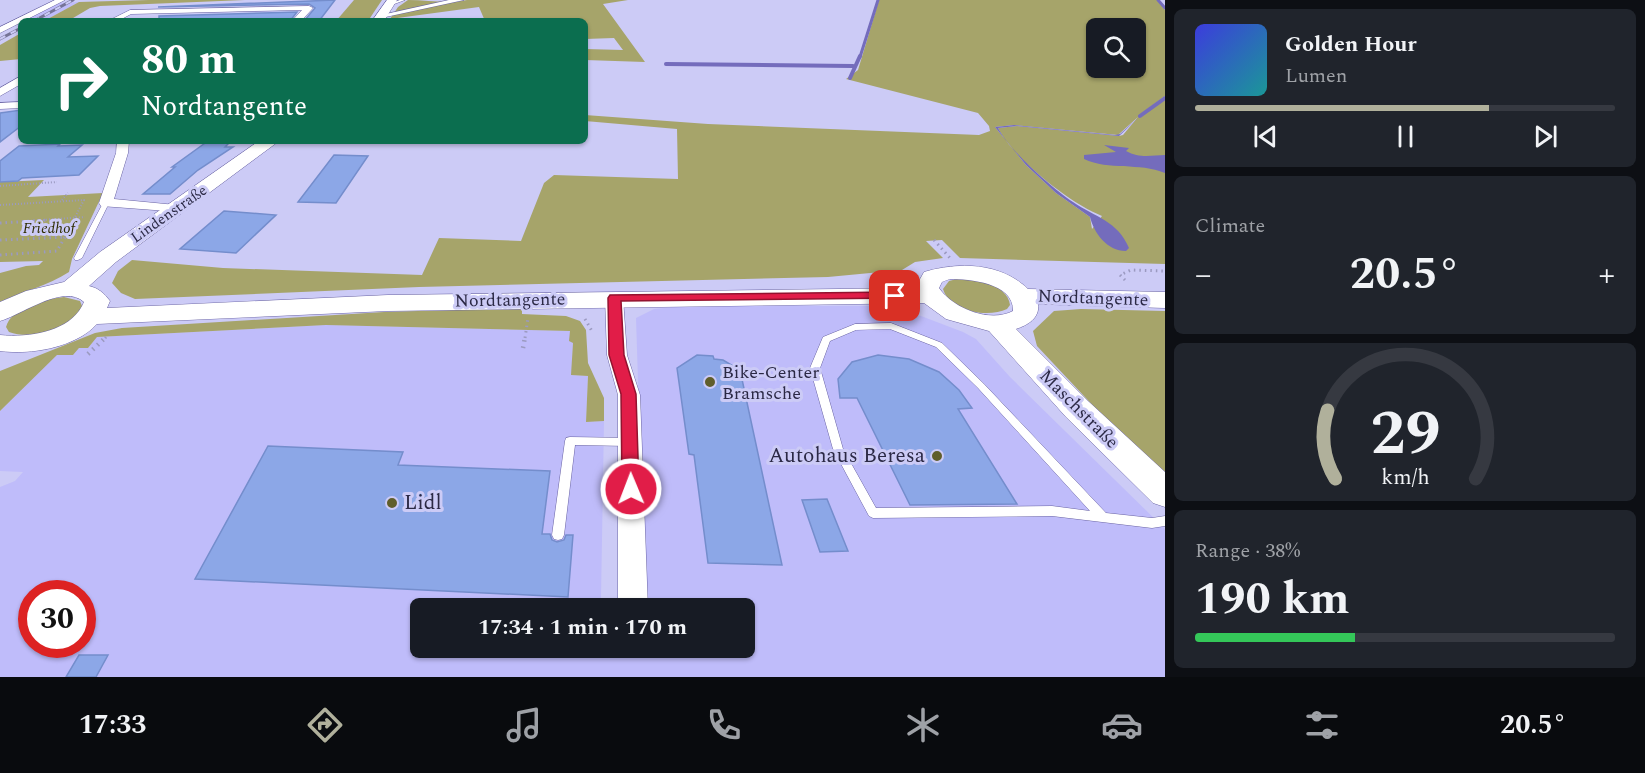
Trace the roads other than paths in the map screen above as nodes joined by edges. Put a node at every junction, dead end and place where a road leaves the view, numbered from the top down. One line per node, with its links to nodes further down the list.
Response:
1 (61, 0): 6 (street)
2 (403, 0): 5 (lane)
3 (460, 0): 5 (street)
4 (235, 9): 7 (street); 8 (street); 9 (street)
5 (385, 10)
6 (24, 18)
7 (118, 18)
8 (207, 18)
9 (299, 18)
10 (18, 21): 11 (street)
11 (0, 30)
12 (18, 81): 13 (street)
13 (0, 93)
14 (18, 105): 15 (street)
15 (0, 106)
16 (123, 144): 18 (street)
17 (266, 144): 19 (street, Lindenstraße)
18 (103, 209): 19 (street); 20 (lane)
19 (176, 209): 21 (street, Lindenstraße)
20 (78, 258)
21 (70, 290): 26 (street); 27 (street)
22 (930, 295): 23 (street); 24 (street, Nordtangente); 28 (street)
23 (1022, 296): 25 (street, Nordtangente); 28 (street)
24 (614, 298): 27 (street, Nordtangente); 30 (street)
25 (1153, 300)
26 (0, 313)
27 (101, 322): 29 (street)
28 (996, 323): 31 (street, Maschstraße)
29 (2, 346)
30 (630, 442): 34 (lane); 35 (street)
31 (1165, 493)
32 (1102, 516): 32 (lane); 33 (lane)
33 (1165, 521)
34 (558, 535)
35 (633, 598)

